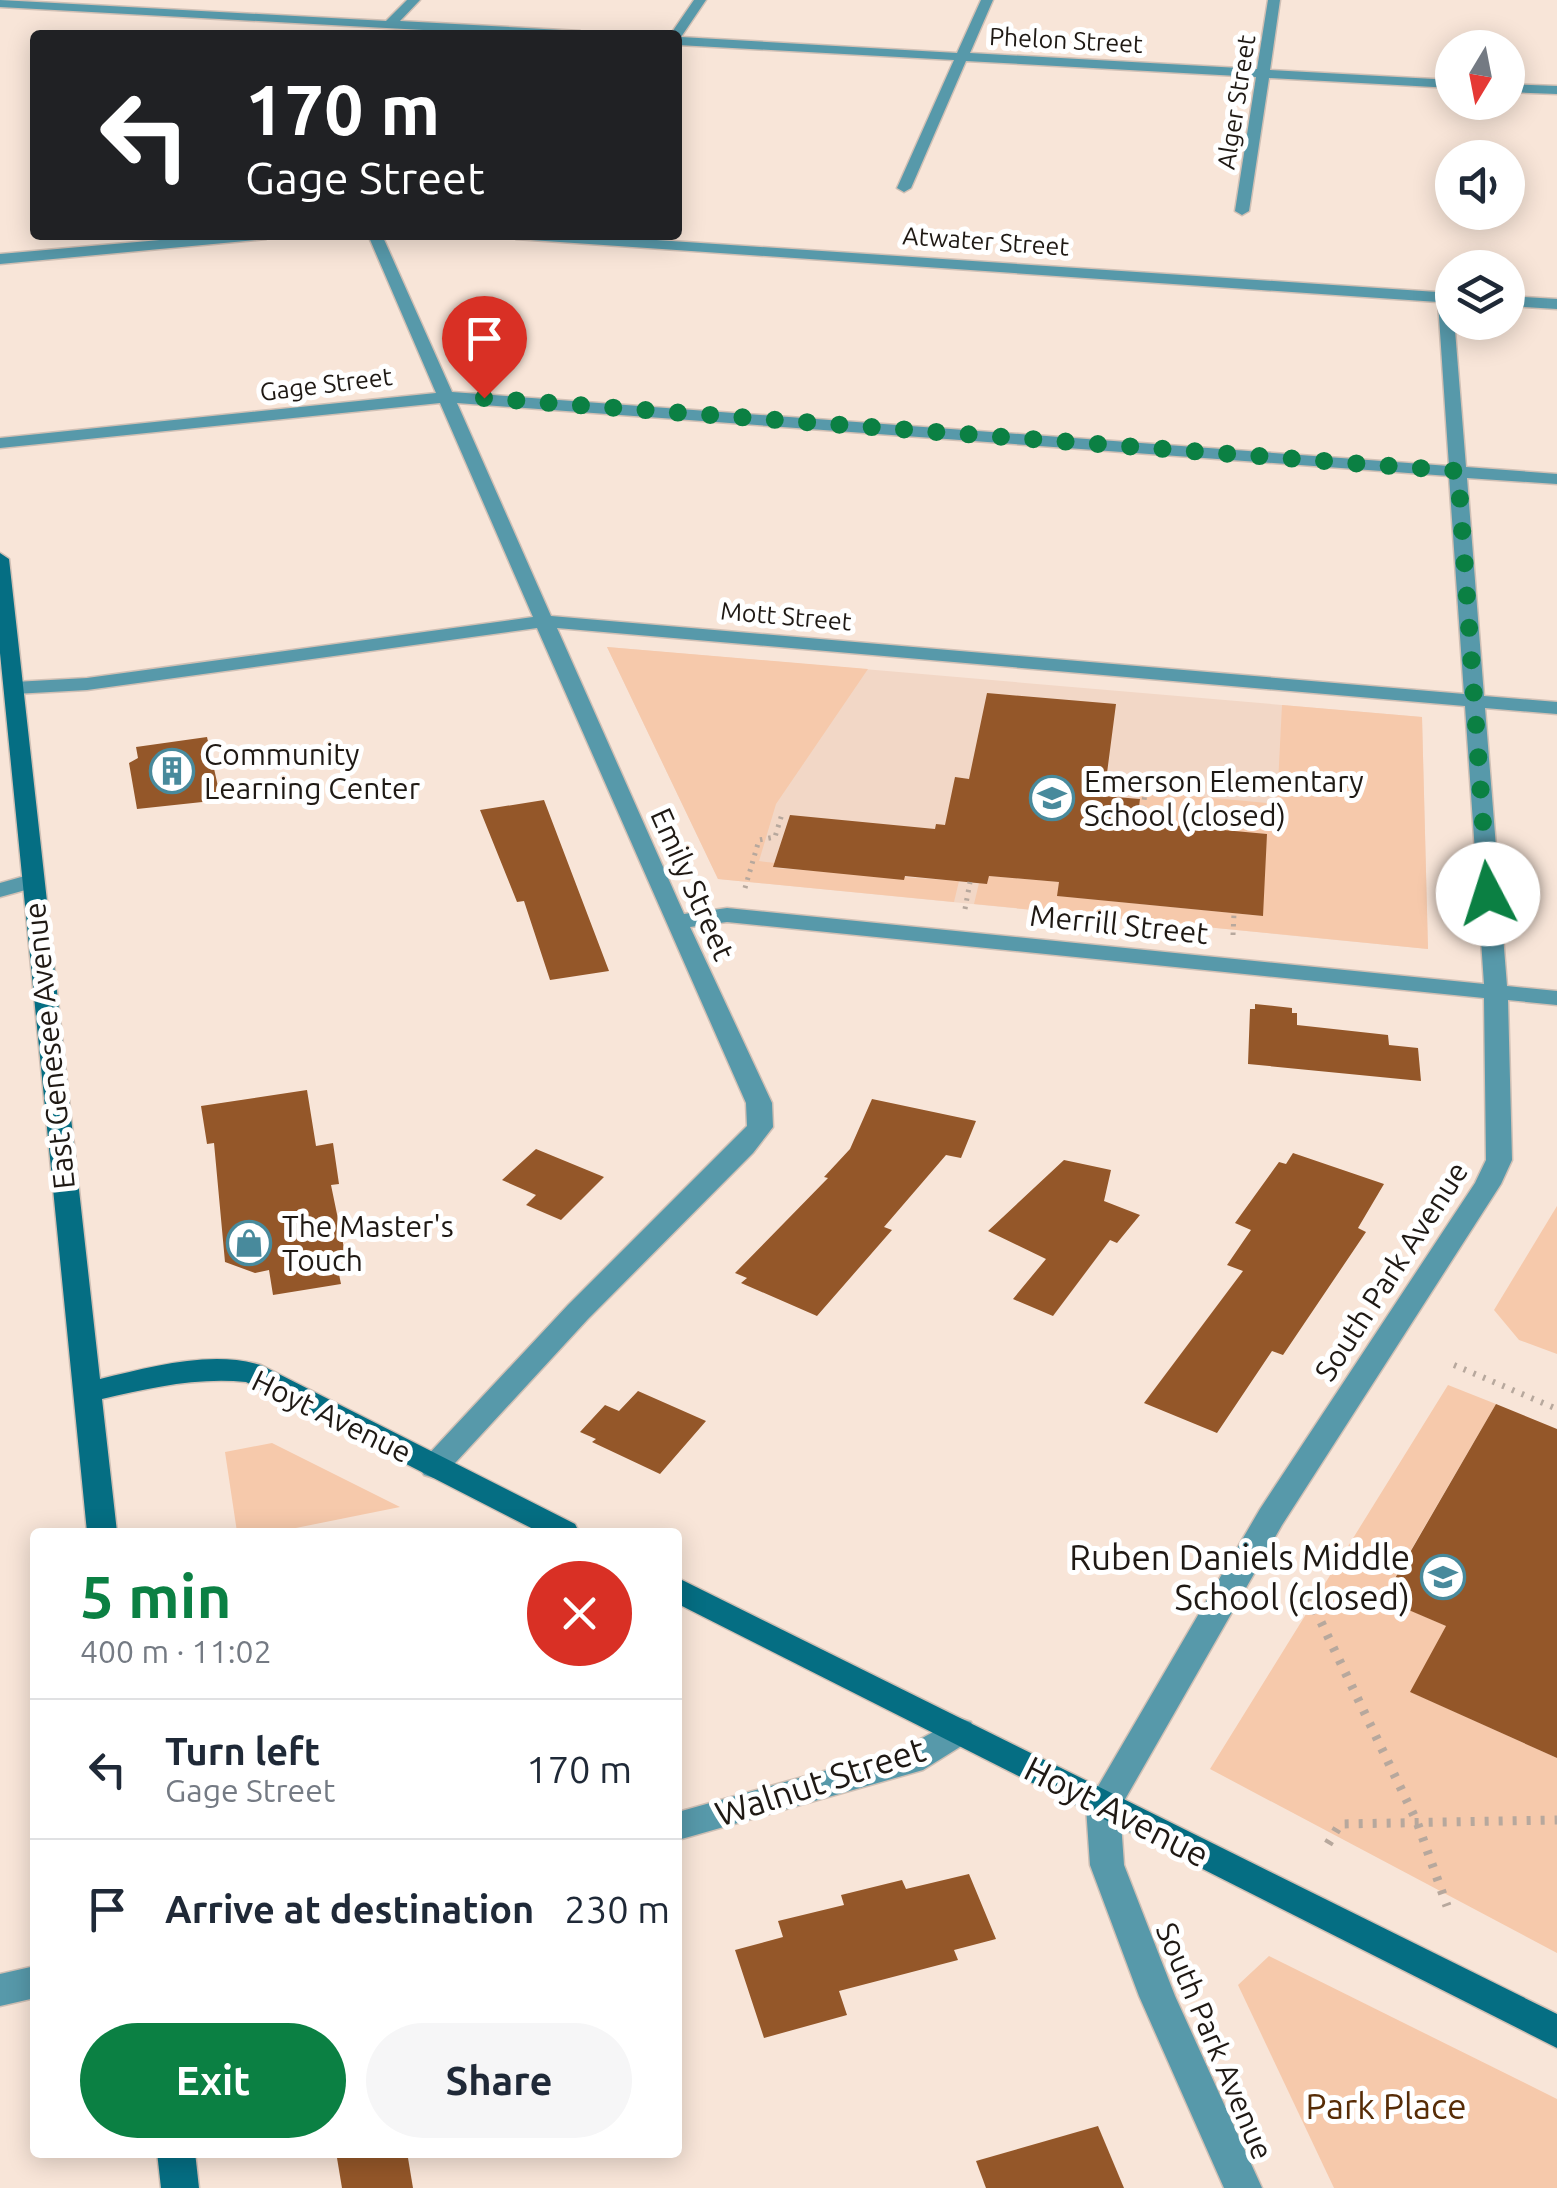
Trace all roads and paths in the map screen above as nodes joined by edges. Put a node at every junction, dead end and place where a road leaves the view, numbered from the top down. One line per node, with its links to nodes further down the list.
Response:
1 (269, 0): 7 (street)
2 (414, 0): 8 (street)
3 (700, 0): 11 (street)
4 (987, 0): 13 (street)
5 (1274, 0): 14 (street, Alger Street)
6 (0, 4): 7 (street)
7 (277, 18): 8 (street); 9 (street)
8 (390, 24): 10 (street)
9 (283, 30)
10 (494, 30)
11 (682, 30)
12 (682, 38): 13 (street, Phelon Street)
13 (963, 56): 14 (street, Phelon Street); 18 (street)
14 (1263, 74): 15 (street, Phelon Street); 19 (street, Alger Street)
15 (1435, 83)
16 (1525, 89): 17 (street)
17 (1557, 90)
18 (904, 188)
19 (1242, 211)
20 (211, 240): 23 (street)
21 (377, 240): 28 (street, Emily Street)
22 (590, 240): 24 (street, Atwater Street)
23 (0, 259)
24 (1435, 297)
25 (1525, 302): 26 (street)
26 (1557, 304)
27 (1451, 340): 30 (street, South Park Avenue)
28 (446, 397): 29 (street, Gage Street); 30 (street, Gage Street); 33 (street, Emily Street)
29 (0, 443)
30 (1458, 471): 31 (street, Gage Street); 35 (street, South Park Avenue)
31 (1557, 479)
32 (0, 560): 34 (main road, East Genesee Avenue)
33 (546, 621): 34 (street, Mott Street); 35 (street, Mott Street); 46 (street, Emily Street)
34 (14, 688): 40 (main road, East Genesee Avenue)
35 (1472, 700): 36 (street, Mott Street); 48 (street, South Park Avenue)
36 (1557, 708)
37 (1145, 792): 38 (path)
38 (1137, 819)
39 (783, 820): 42 (path)
40 (32, 881): 43 (street); 51 (main road, East Genesee Avenue)
41 (970, 882): 44 (path)
42 (746, 888)
43 (0, 890)
44 (965, 909)
45 (1234, 913): 47 (path)
46 (676, 922): 48 (street, Merrill Street); 53 (street, Emily Street)
47 (1233, 935)
48 (1496, 992): 49 (street, Merrill Street); 59 (street, South Park Avenue)
49 (1557, 998)
50 (1454, 1365): 52 (path)
51 (85, 1393): 53 (main road, Hoyt Avenue); 54 (main road, East Genesee Avenue)
52 (1557, 1409)
53 (434, 1466): 55 (main road, Hoyt Avenue)
54 (102, 1528)
55 (556, 1528)
56 (682, 1592): 58 (main road, Hoyt Avenue)
57 (1309, 1597): 61 (path)
58 (959, 1731): 59 (main road, Hoyt Avenue); 62 (street, Walnut Street)
59 (1103, 1807): 67 (main road, Hoyt Avenue); 70 (street, South Park Avenue)
60 (1557, 1820): 61 (path)
61 (1417, 1822): 63 (path); 64 (path)
62 (682, 1825)
63 (1328, 1844)
64 (1447, 1906)
65 (30, 1983): 66 (street)
66 (0, 1990)
67 (1557, 2032)
68 (177, 2158): 69 (main road)
69 (180, 2188)
70 (1242, 2188)

